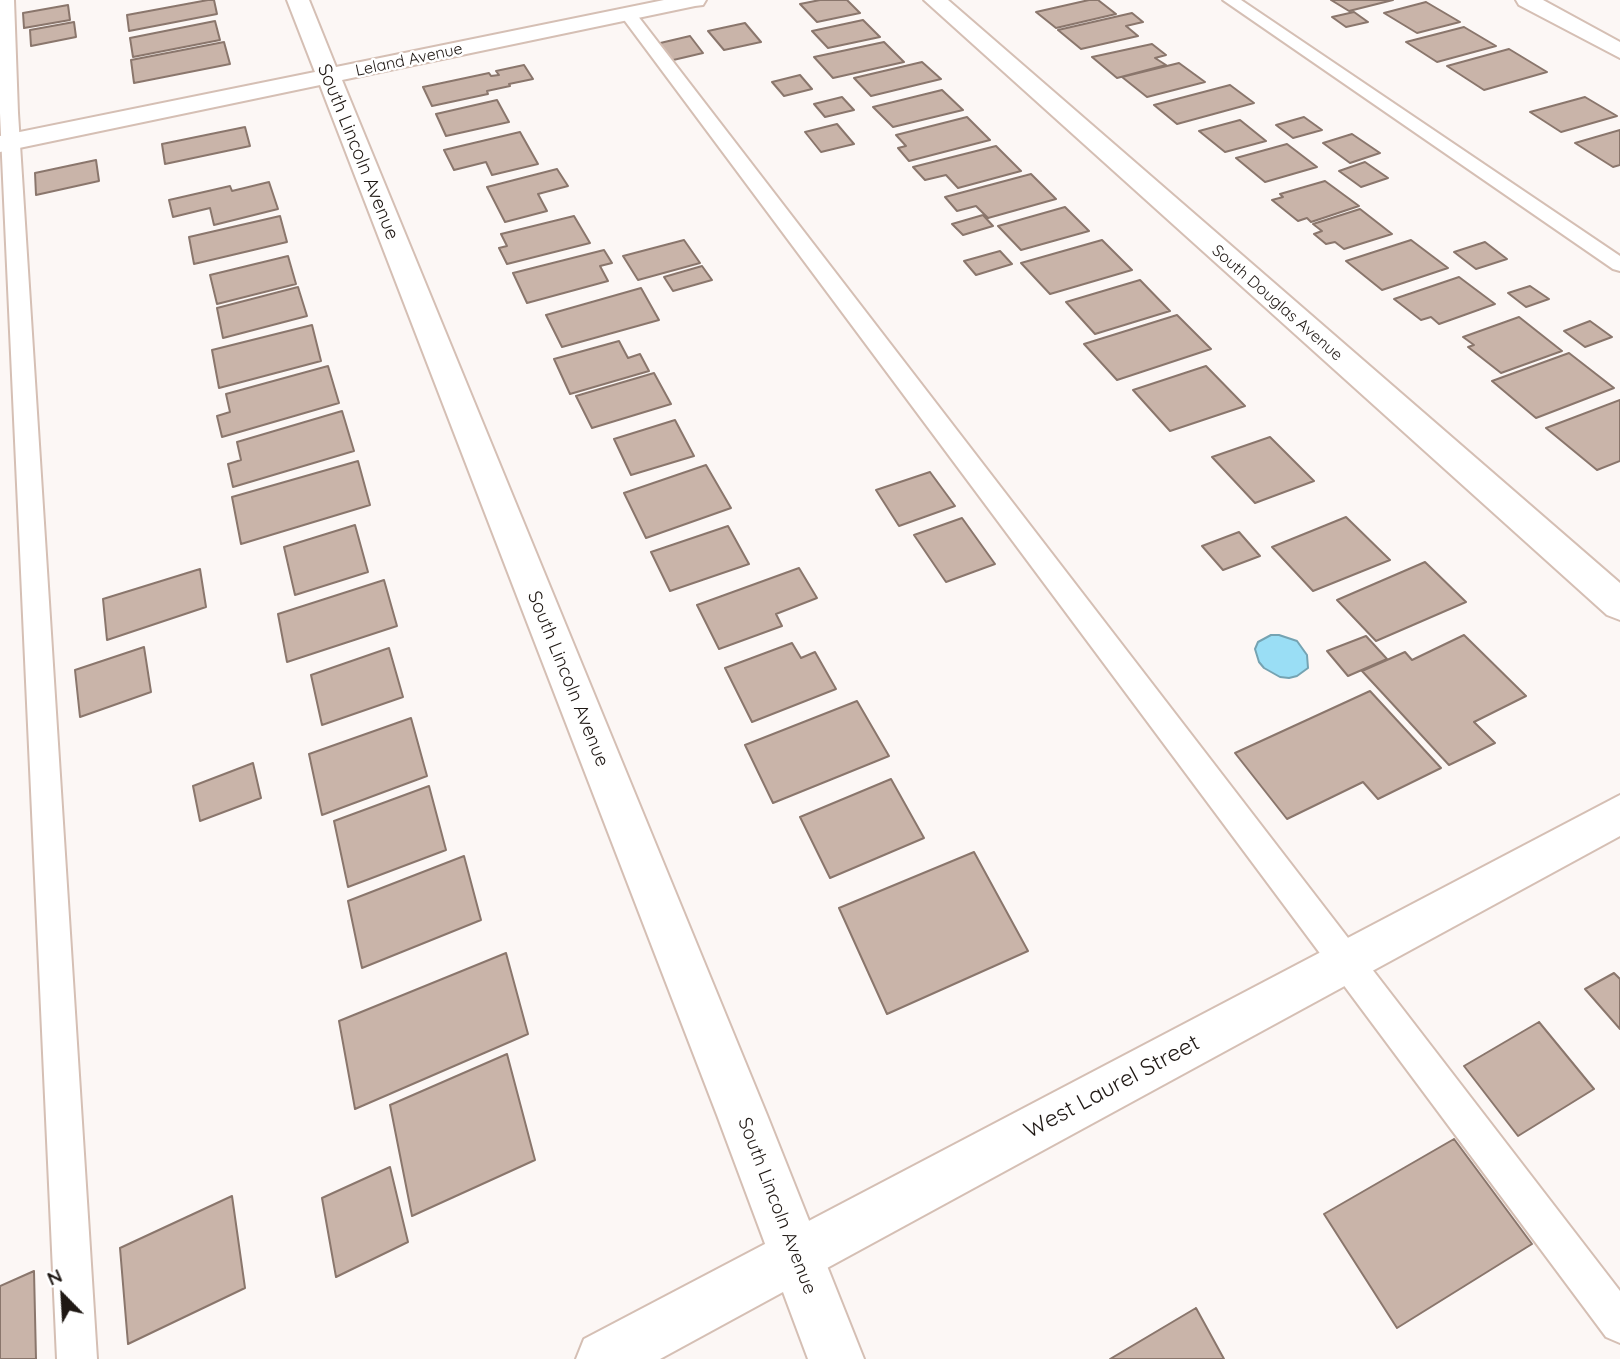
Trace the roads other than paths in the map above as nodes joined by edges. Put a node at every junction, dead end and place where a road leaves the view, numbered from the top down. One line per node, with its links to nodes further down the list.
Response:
1 (6, 0): 10 (lane)
2 (298, 0): 9 (street, South Lincoln Avenue)
3 (695, 0): 7 (street, Leland Avenue)
4 (935, 0): 12 (street, South Douglas Avenue)
5 (1231, 0): 11 (lane)
6 (1527, 0): 8 (street)
7 (628, 14): 9 (street, Leland Avenue); 14 (lane)
8 (1620, 51)
9 (328, 77): 10 (street, Leland Avenue); 15 (street, South Lincoln Avenue)
10 (6, 143): 17 (lane)
11 (1620, 265)
12 (1620, 606)
13 (1620, 814): 14 (street, West Laurel Street)
14 (1346, 963): 15 (street, West Laurel Street); 16 (lane)
15 (796, 1256): 18 (street, West Laurel Street); 19 (street, South Lincoln Avenue)
16 (1620, 1323)
17 (78, 1359)
18 (604, 1359)
19 (836, 1359)

